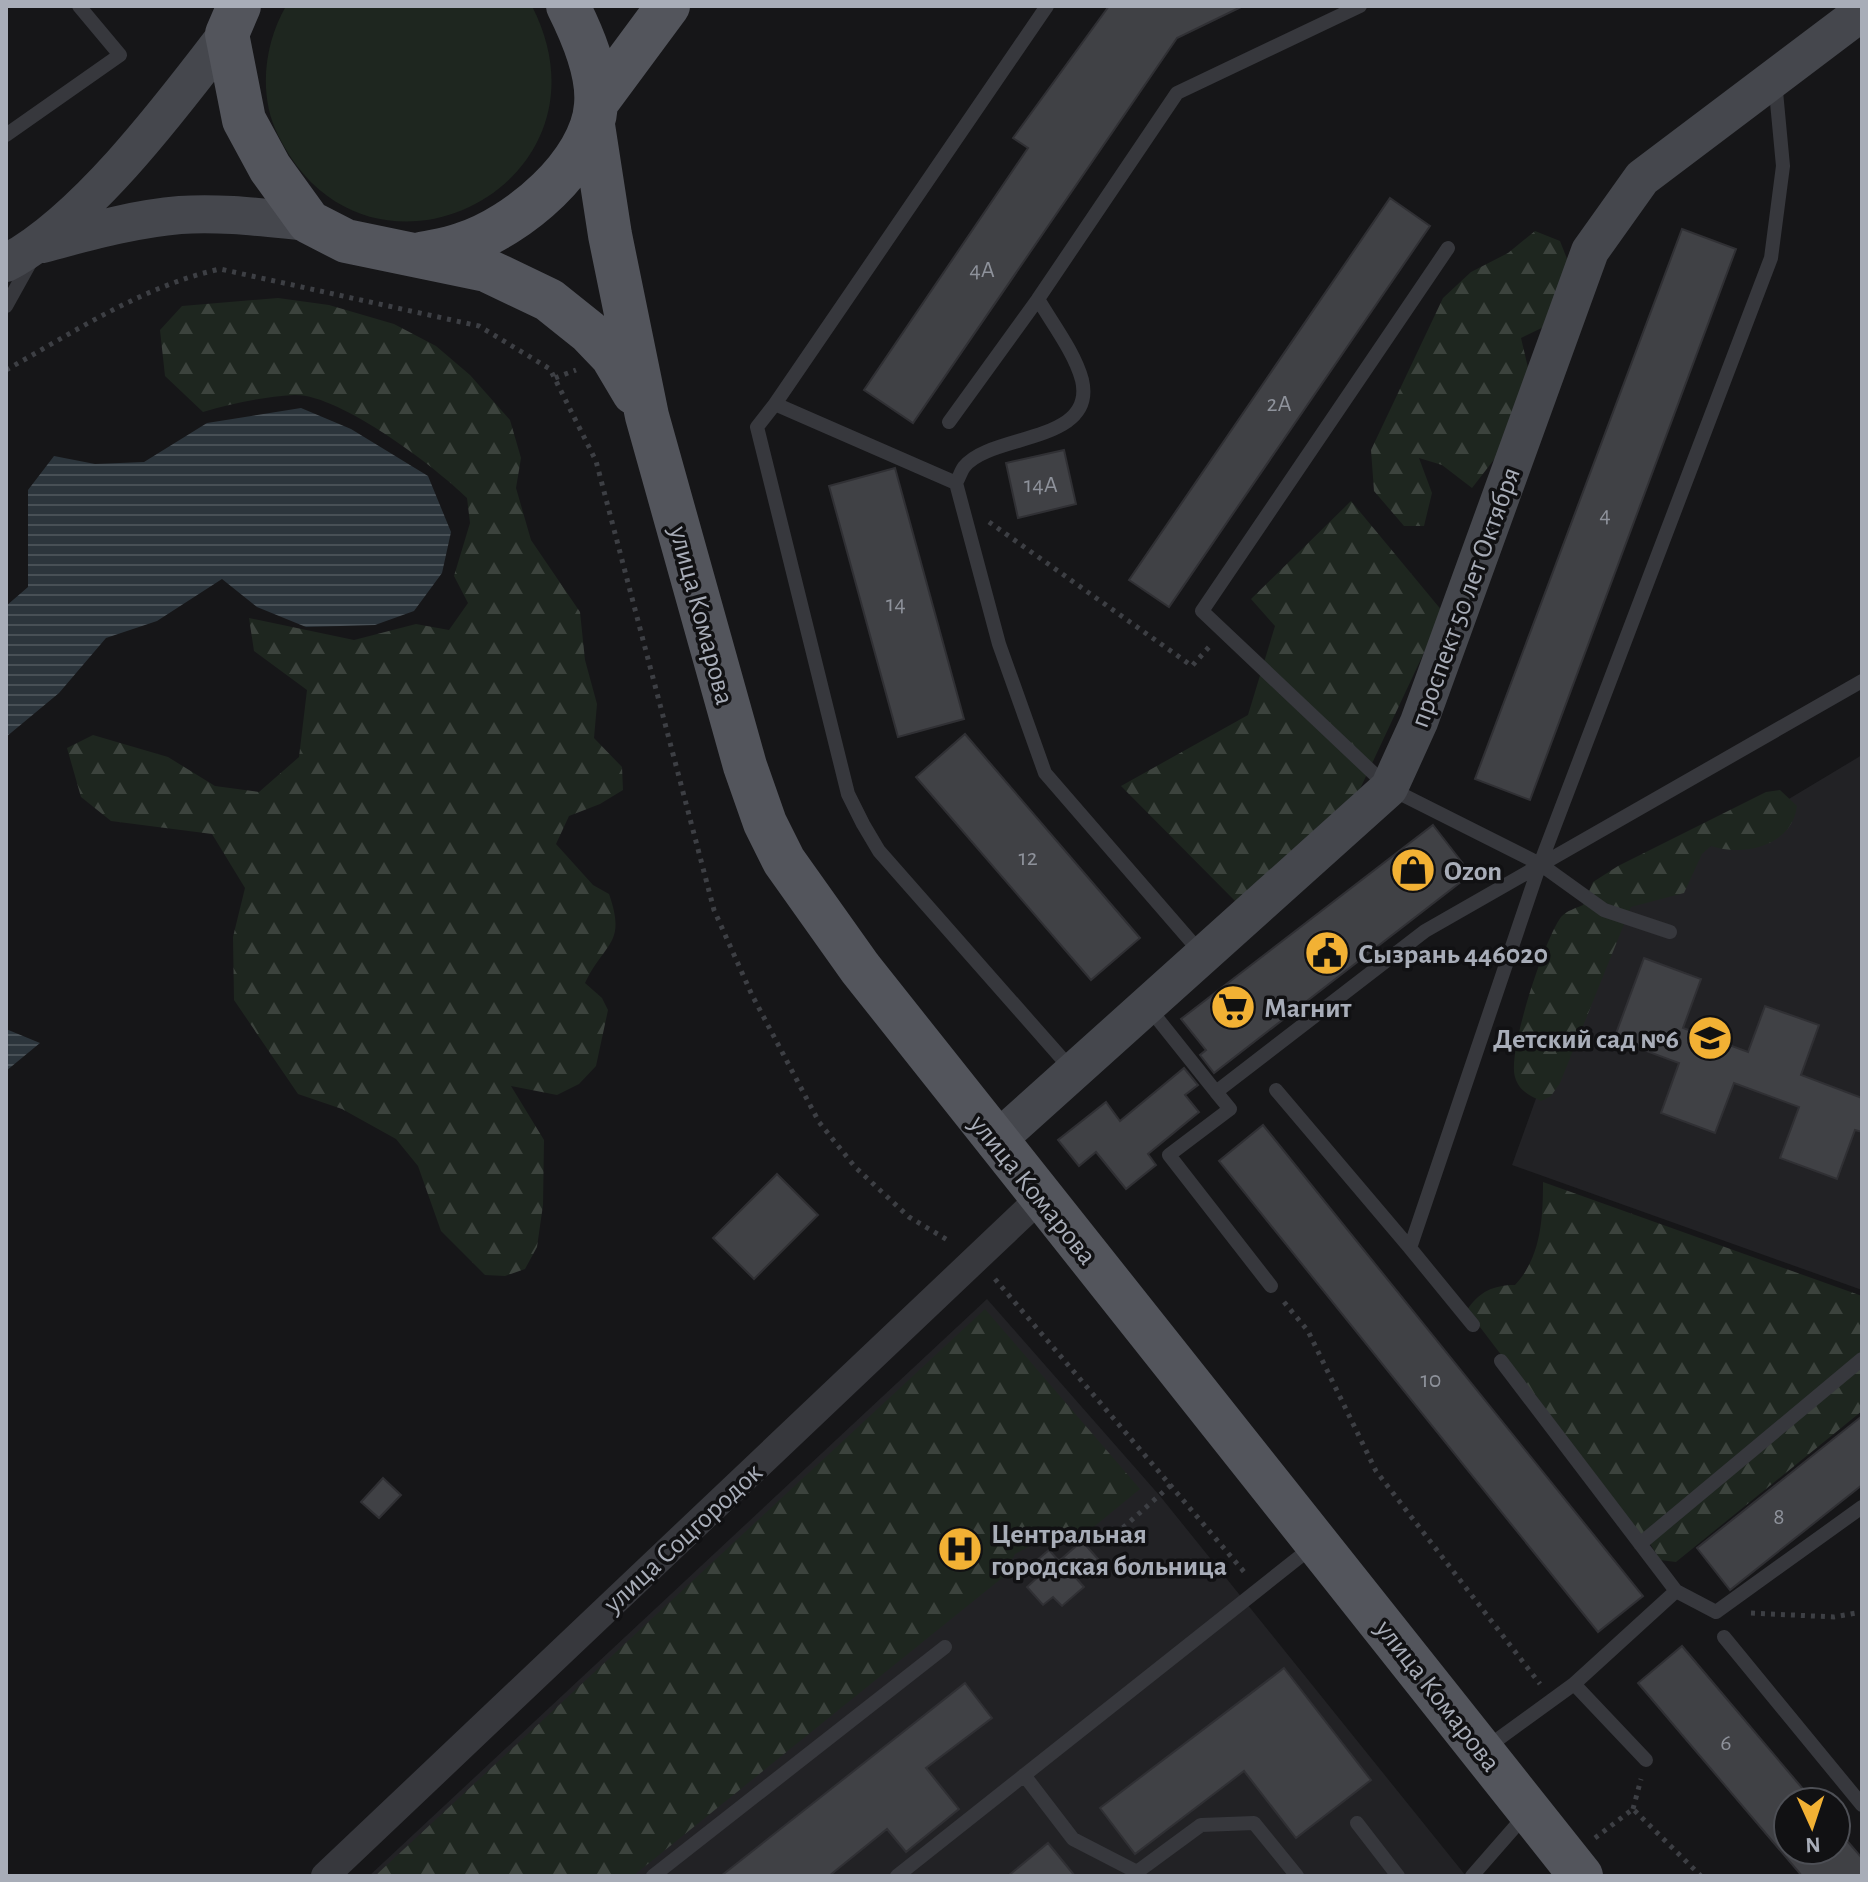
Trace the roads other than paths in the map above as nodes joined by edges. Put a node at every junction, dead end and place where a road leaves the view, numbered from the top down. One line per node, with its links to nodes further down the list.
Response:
1 (79, 6): 10 (lane)
2 (568, 6): 9 (main road)
3 (668, 6): 9 (main road)
4 (1047, 6): 17 (lane)
5 (1360, 6): 15 (lane)
6 (1862, 12): 8 (street, проспект 50 лет Октября)
7 (233, 20): 11 (main road); 13 (street)
8 (1775, 77): 22 (street, проспект 50 лет Октября); 23 (lane)
9 (595, 114): 14 (main road); 18 (main road)
10 (6, 135)
11 (309, 222): 13 (street); 14 (main road)
12 (1448, 248): 22 (lane)
13 (18, 251): 16 (lane)
14 (419, 255): 18 (main road)
15 (1038, 299): 19 (lane); 20 (lane)
16 (6, 306)
17 (775, 404): 20 (lane); 27 (lane)
18 (647, 416): 30 (main road, улица Комарова)
19 (949, 422)
20 (956, 483): 25 (lane)
21 (1862, 681): 23 (lane)
22 (1389, 788): 23 (lane); 25 (street, проспект 50 лет Октября)
23 (1540, 864): 24 (lane); 29 (lane); 32 (lane)
24 (1670, 932)
25 (1201, 953): 26 (street, проспект 50 лет Октября)
26 (1146, 1005): 27 (street, проспект 50 лет Октября); 29 (lane)
27 (1072, 1070): 30 (street, проспект 50 лет Октября)
28 (1276, 1090): 32 (lane)
29 (1216, 1092): 33 (lane)
30 (995, 1142): 31 (main road, улица Комарова)
31 (1040, 1198): 38 (main road, улица Комарова); 51 (street, улица Соцгородок)
32 (1410, 1248): 34 (lane)
33 (1271, 1286)
34 (1473, 1325)
35 (1862, 1359): 39 (lane)
36 (1501, 1361): 39 (lane)
37 (1862, 1507): 40 (lane)
38 (1319, 1542): 44 (main road, улица Комарова); 46 (lane)
39 (1640, 1544): 40 (lane)
40 (1676, 1591): 43 (lane)
41 (1724, 1637): 47 (lane)
42 (945, 1647): 52 (lane)
43 (1574, 1684): 44 (lane); 45 (lane)
44 (1482, 1750): 48 (main road, улица Комарова)
45 (1646, 1760)
46 (1024, 1775): 53 (lane); 54 (lane)
47 (1862, 1805)
48 (1530, 1811): 50 (main road, улица Комарова); 56 (lane)
49 (1357, 1823): 55 (lane)
50 (1575, 1868)
51 (325, 1876)
52 (653, 1876)
53 (897, 1876)
54 (1297, 1876)
55 (1398, 1876)
56 (1472, 1876)

